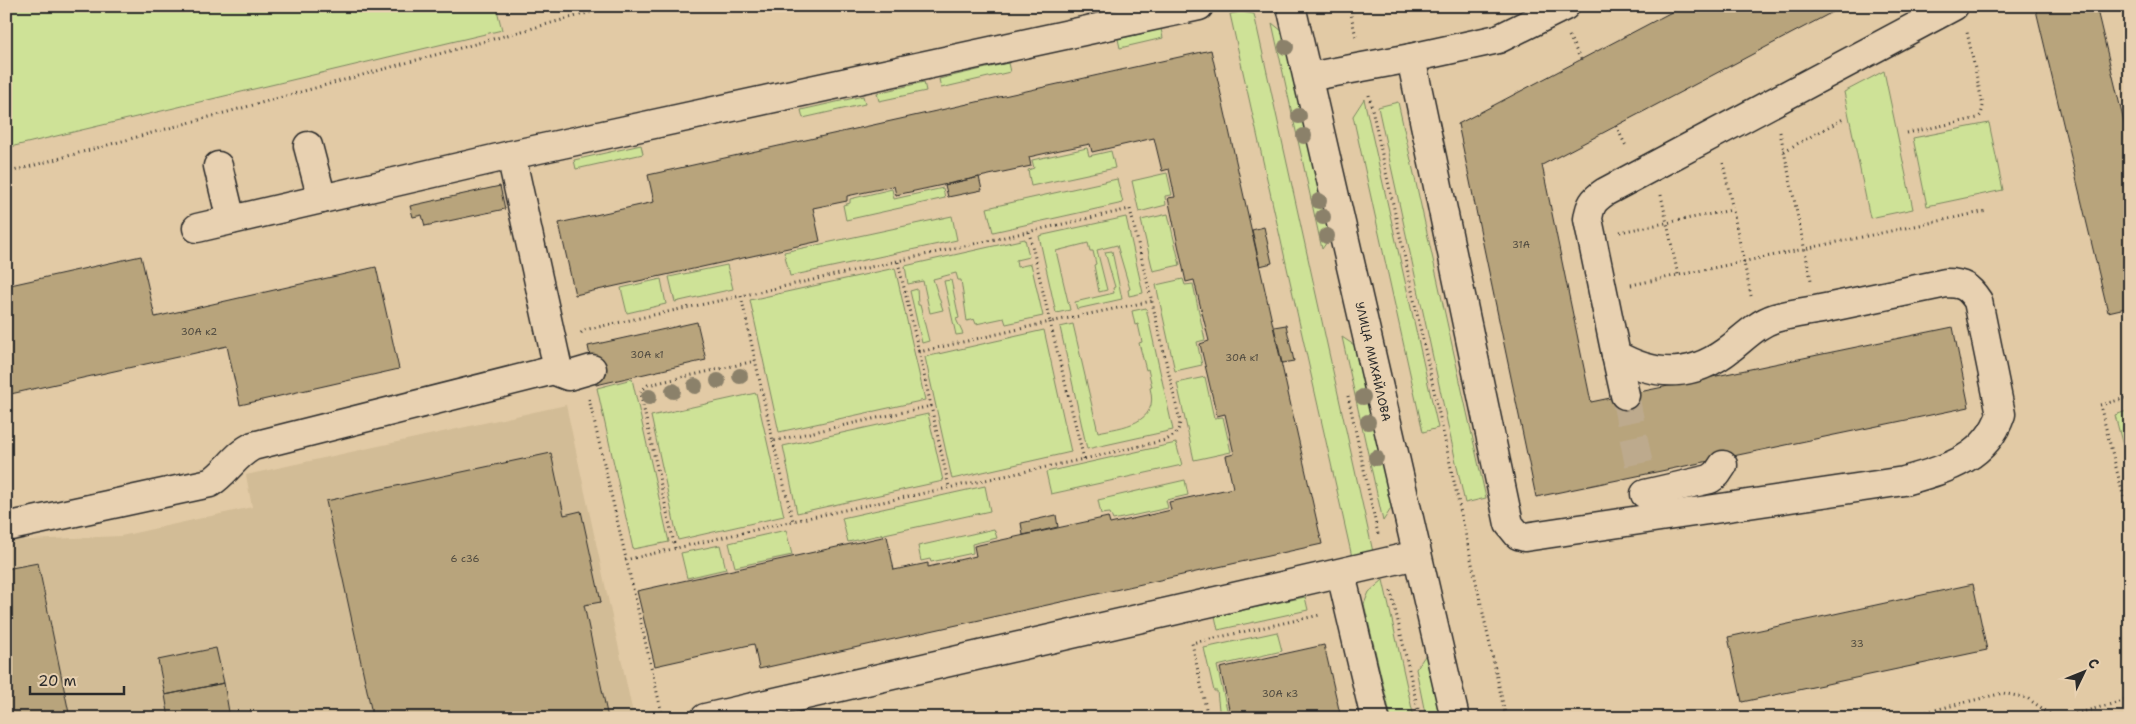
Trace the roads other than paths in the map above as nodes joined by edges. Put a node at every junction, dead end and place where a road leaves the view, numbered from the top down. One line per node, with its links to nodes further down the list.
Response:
1 (1199, 6): 8 (street)
2 (1291, 6): 6 (street, УЛИЦА МИХАЙЛОВА)
3 (1565, 6): 5 (street)
4 (1960, 15): 13 (street)
5 (1411, 58): 6 (street); 16 (street)
6 (1308, 77): 18 (street, УЛИЦА МИХАЙЛОВА)
7 (308, 146): 10 (street)
8 (511, 155): 10 (street); 17 (street)
9 (218, 166): 11 (street)
10 (322, 199): 11 (street)
11 (231, 220): 12 (street)
12 (197, 228)
13 (1616, 355): 14 (street); 16 (street)
14 (1625, 395)
15 (1723, 465): 16 (street)
16 (1646, 496)
17 (6, 528)
18 (1417, 555): 19 (street); 22 (street, УЛИЦА МИХАЙЛОВА)
19 (1341, 574): 20 (street); 21 (street)
20 (705, 718)
21 (1375, 718)
22 (1454, 718)

